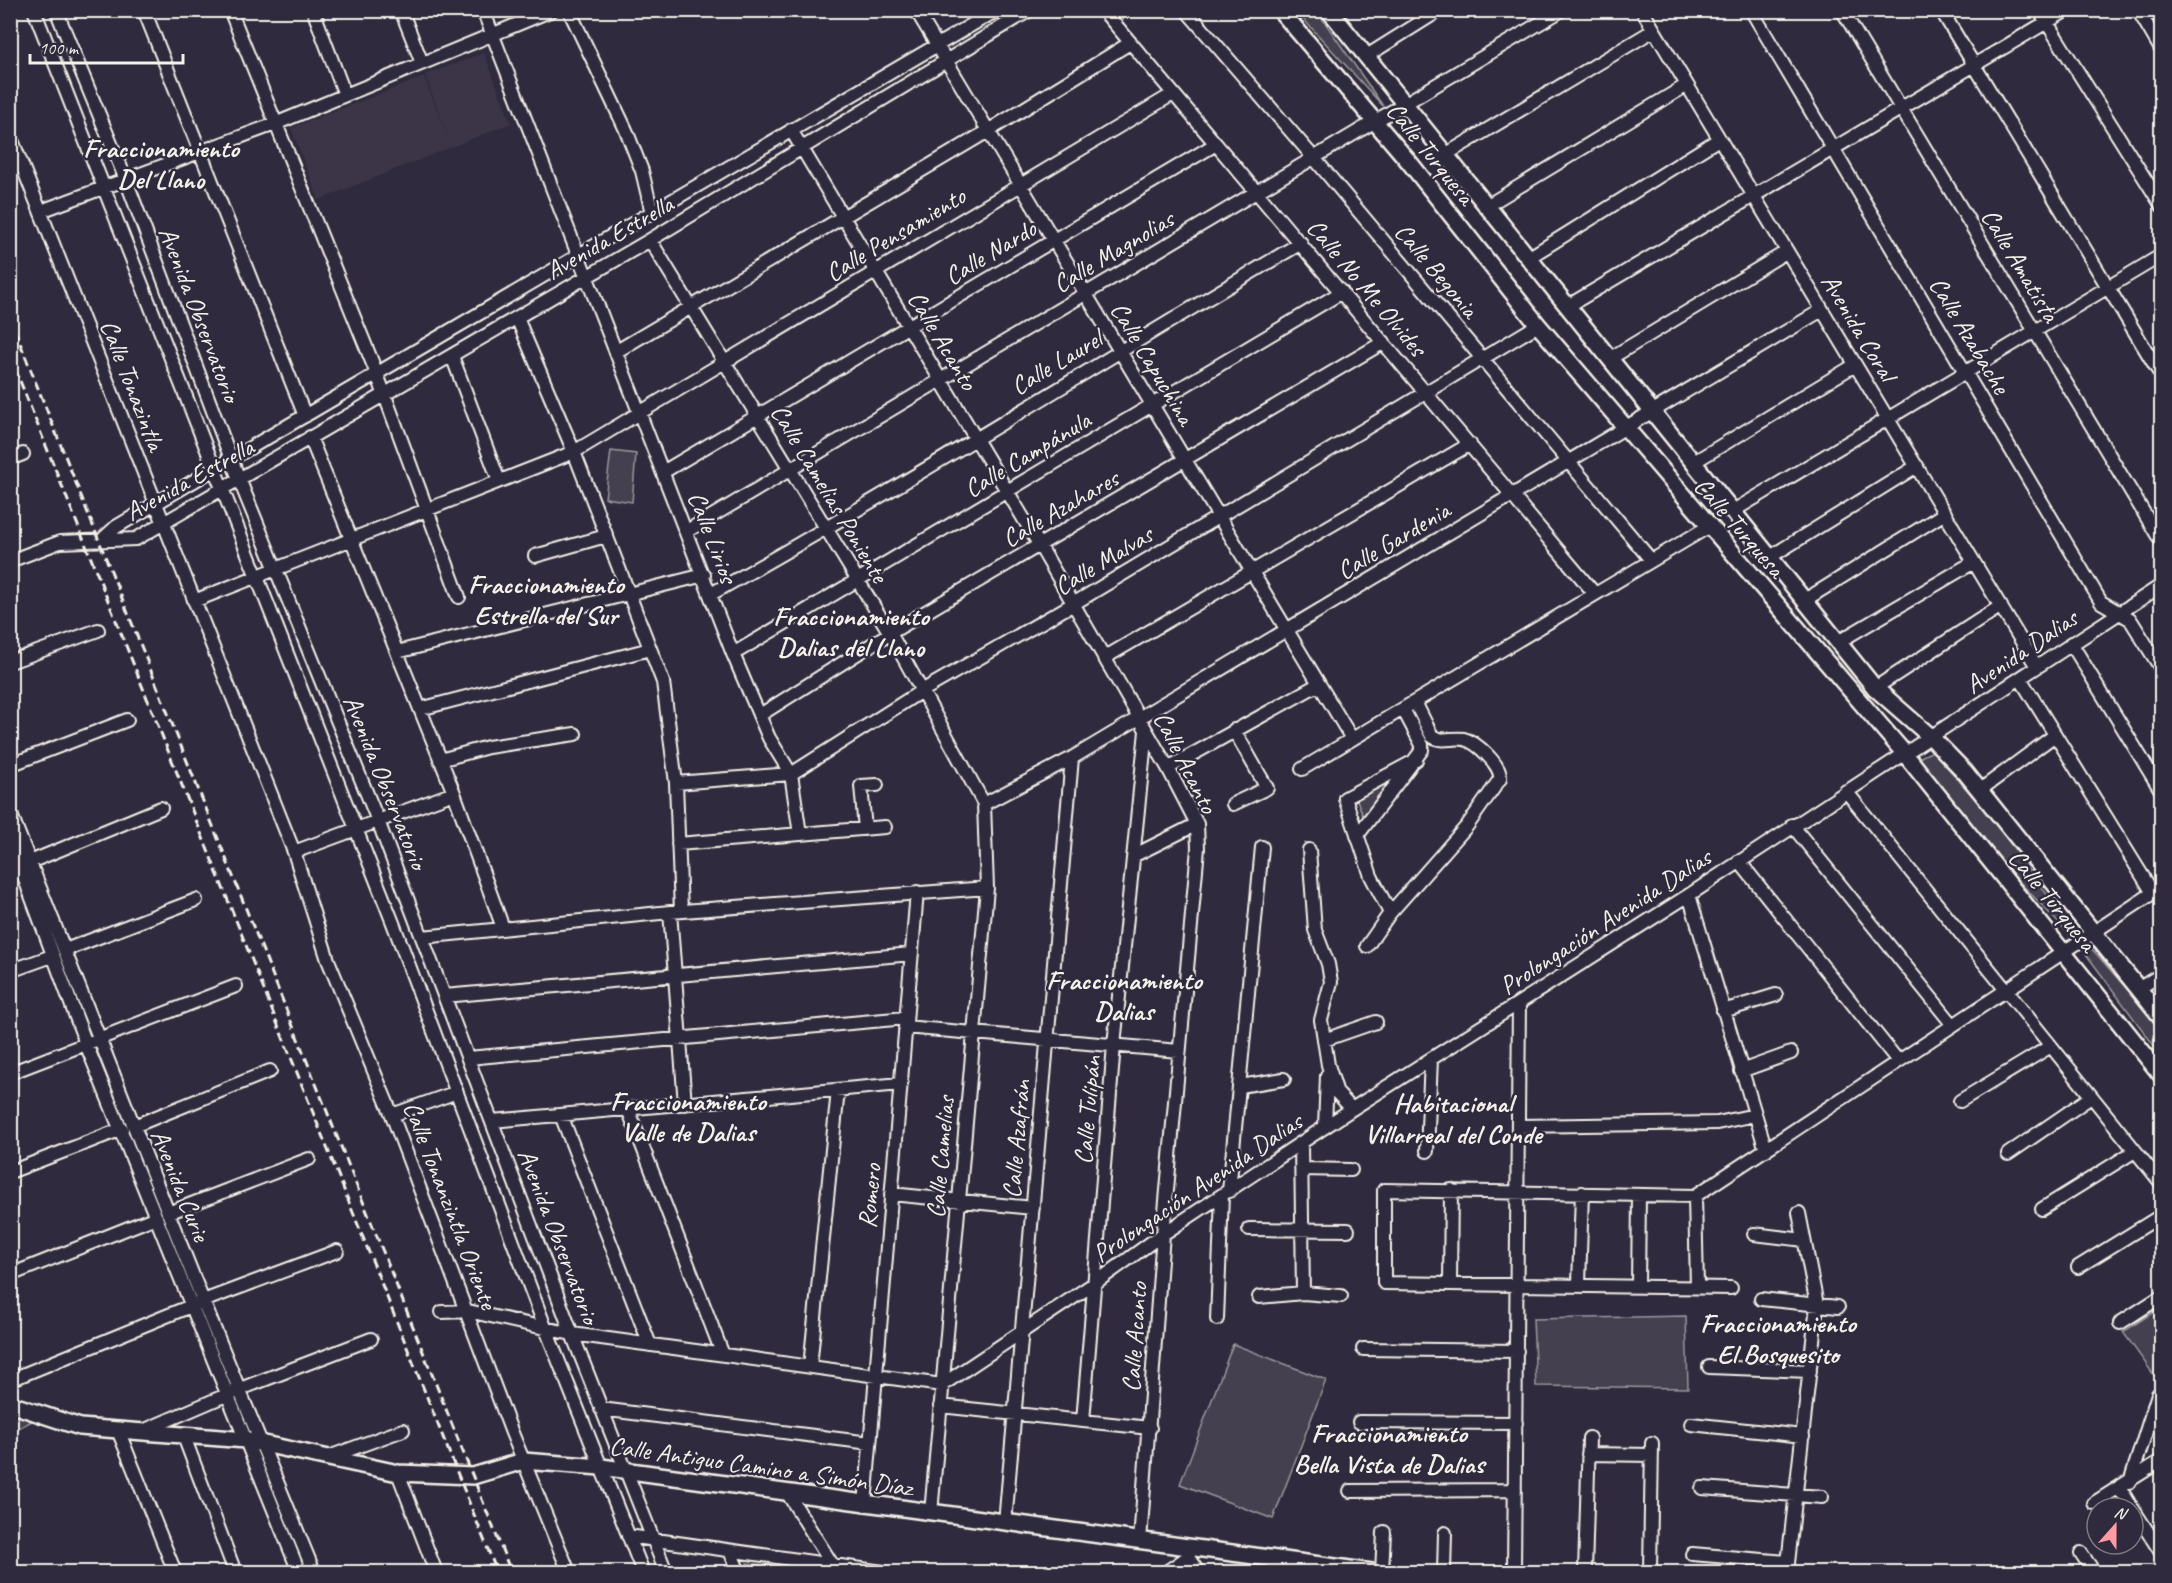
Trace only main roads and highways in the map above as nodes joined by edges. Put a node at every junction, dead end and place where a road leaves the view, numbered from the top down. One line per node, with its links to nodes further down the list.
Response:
1 (1280, 10): 4 (main road, Calle Turquesa)
2 (1329, 10): 3 (main road, Calle Turquesa)
3 (2162, 1018)
4 (2162, 1076)
5 (10, 1404): 6 (main road, Calle Antiguo Camino a Simón Díaz)
6 (1351, 1571): 7 (main road, Calle Antiguo Camino a Simón Díaz)
7 (1372, 1572)

